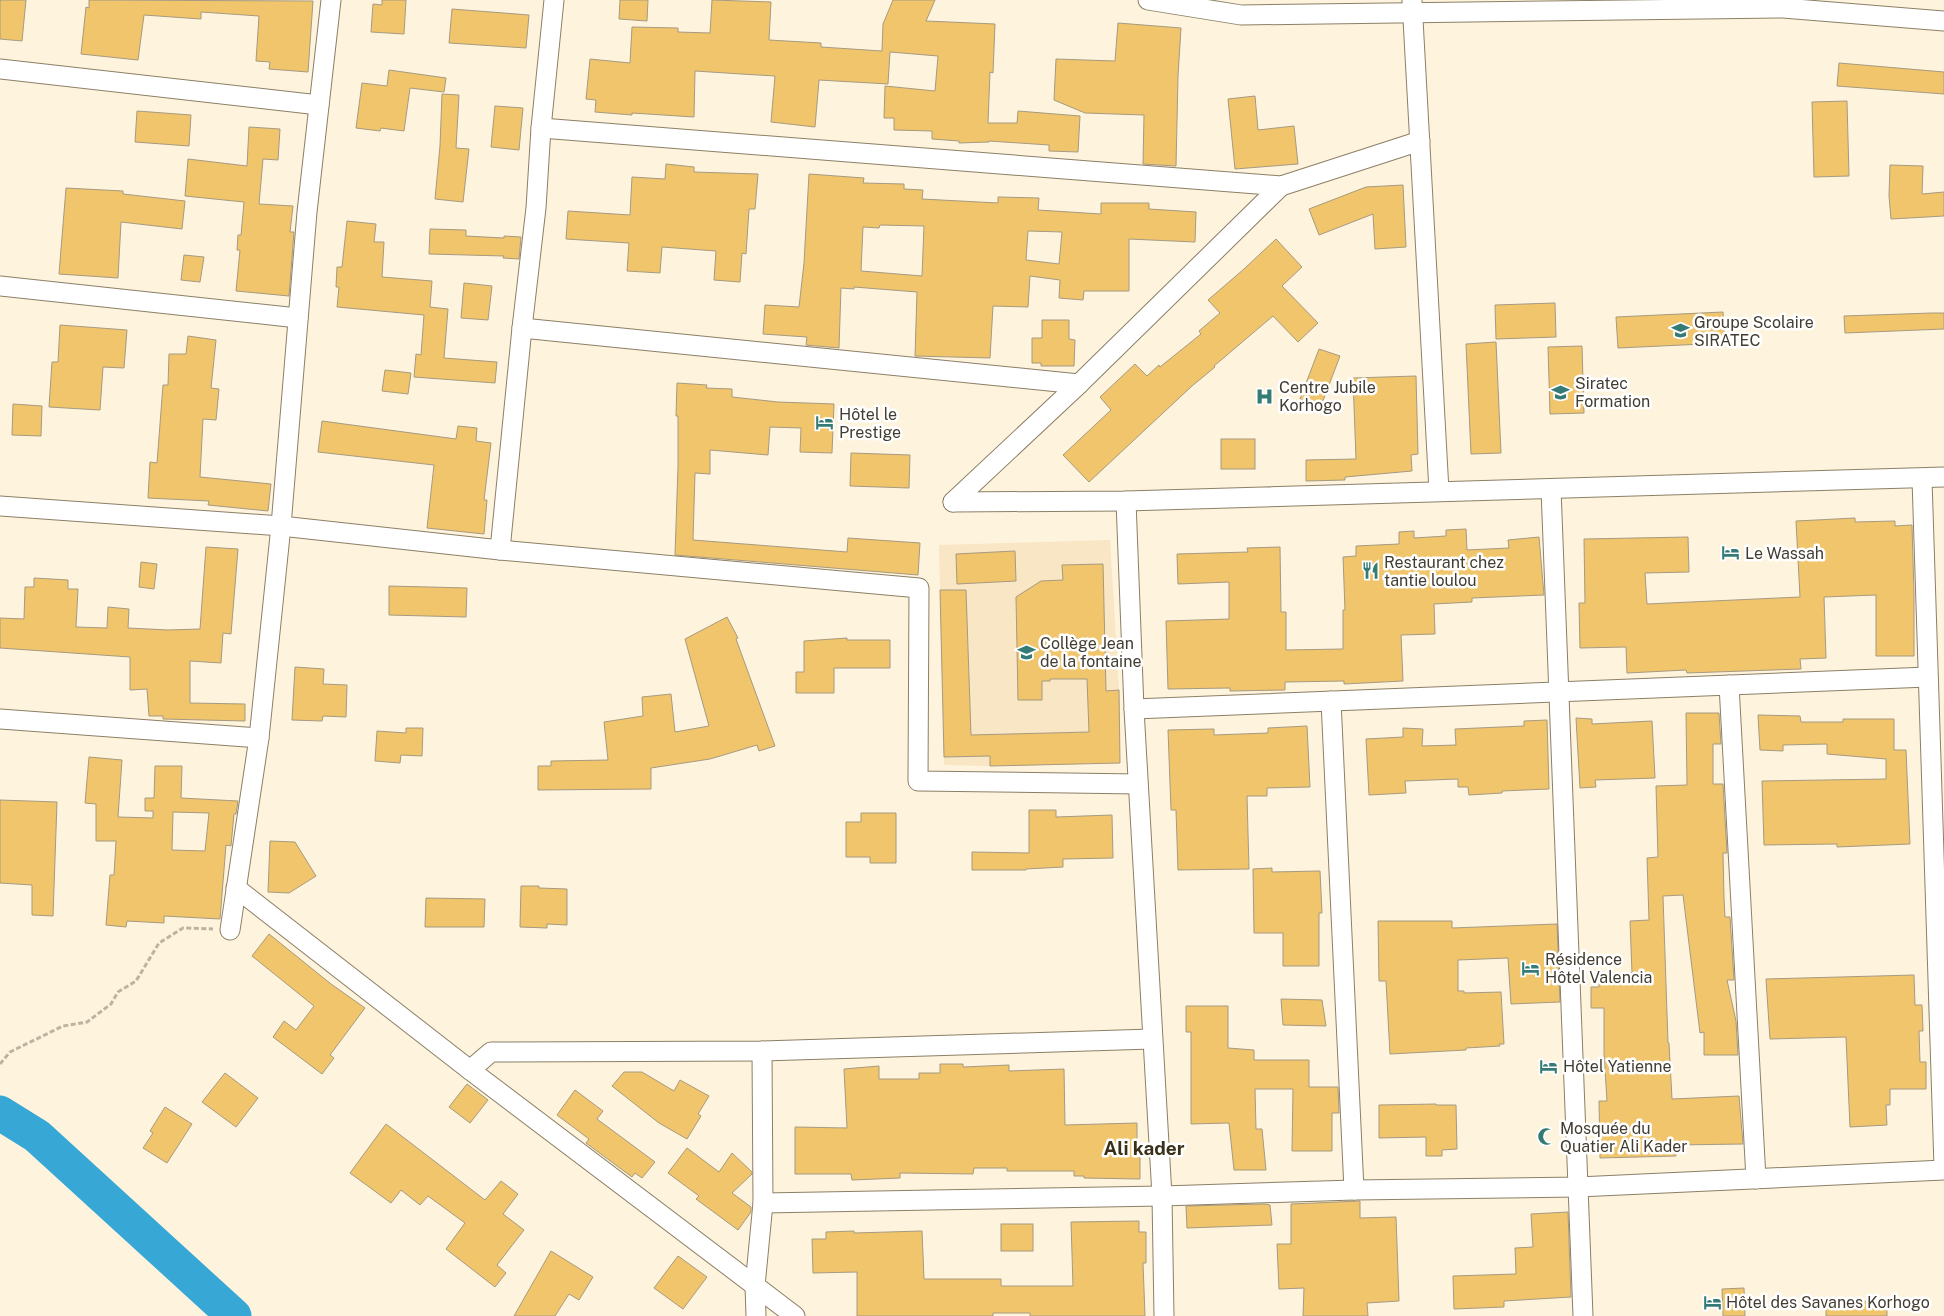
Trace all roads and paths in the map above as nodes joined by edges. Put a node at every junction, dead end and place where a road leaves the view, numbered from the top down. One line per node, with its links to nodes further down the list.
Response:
1 (331, 0): 7 (street)
2 (554, 0): 8 (street)
3 (1148, 0): 4 (street)
4 (1412, 6): 5 (street); 9 (street)
5 (1944, 21)
6 (0, 69): 7 (street)
7 (319, 104): 12 (street)
8 (541, 128): 10 (street); 13 (street)
9 (1420, 141): 10 (street); 18 (street)
10 (1281, 186): 14 (street)
11 (0, 286): 12 (street)
12 (298, 318): 21 (street)
13 (522, 328): 14 (street); 22 (street)
14 (1079, 384): 19 (street)
15 (1944, 477): 16 (street)
16 (1922, 478): 17 (street); 23 (street)
17 (1552, 489): 18 (street); 25 (street)
18 (1439, 490): 19 (street)
19 (1126, 501): 27 (street)
20 (0, 506): 21 (street)
21 (281, 526): 22 (street); 29 (street)
22 (500, 550): 30 (street)
23 (1928, 677): 24 (street); 34 (street)
24 (1729, 685): 25 (street); 39 (street)
25 (1559, 692): 26 (street); 40 (street)
26 (1331, 701): 27 (street); 41 (street)
27 (1134, 709): 30 (street)
28 (0, 719): 29 (street)
29 (259, 738): 31 (street)
30 (1138, 784): 33 (street)
31 (236, 888): 32 (street); 37 (street)
32 (230, 930): 36 (path)
33 (1152, 1040): 35 (street); 42 (street)
34 (1942, 1044): 38 (street)
35 (762, 1051): 37 (street); 43 (street)
36 (0, 1064)
37 (470, 1070): 44 (street)
38 (1944, 1169): 39 (street)
39 (1756, 1179): 40 (street)
40 (1578, 1187): 41 (street); 48 (street)
41 (1354, 1190): 42 (street)
42 (1162, 1196): 43 (street); 47 (street)
43 (763, 1203): 44 (street)
44 (755, 1286): 45 (street); 46 (street)
45 (756, 1316)
46 (795, 1316)
47 (1164, 1316)
48 (1583, 1316)

